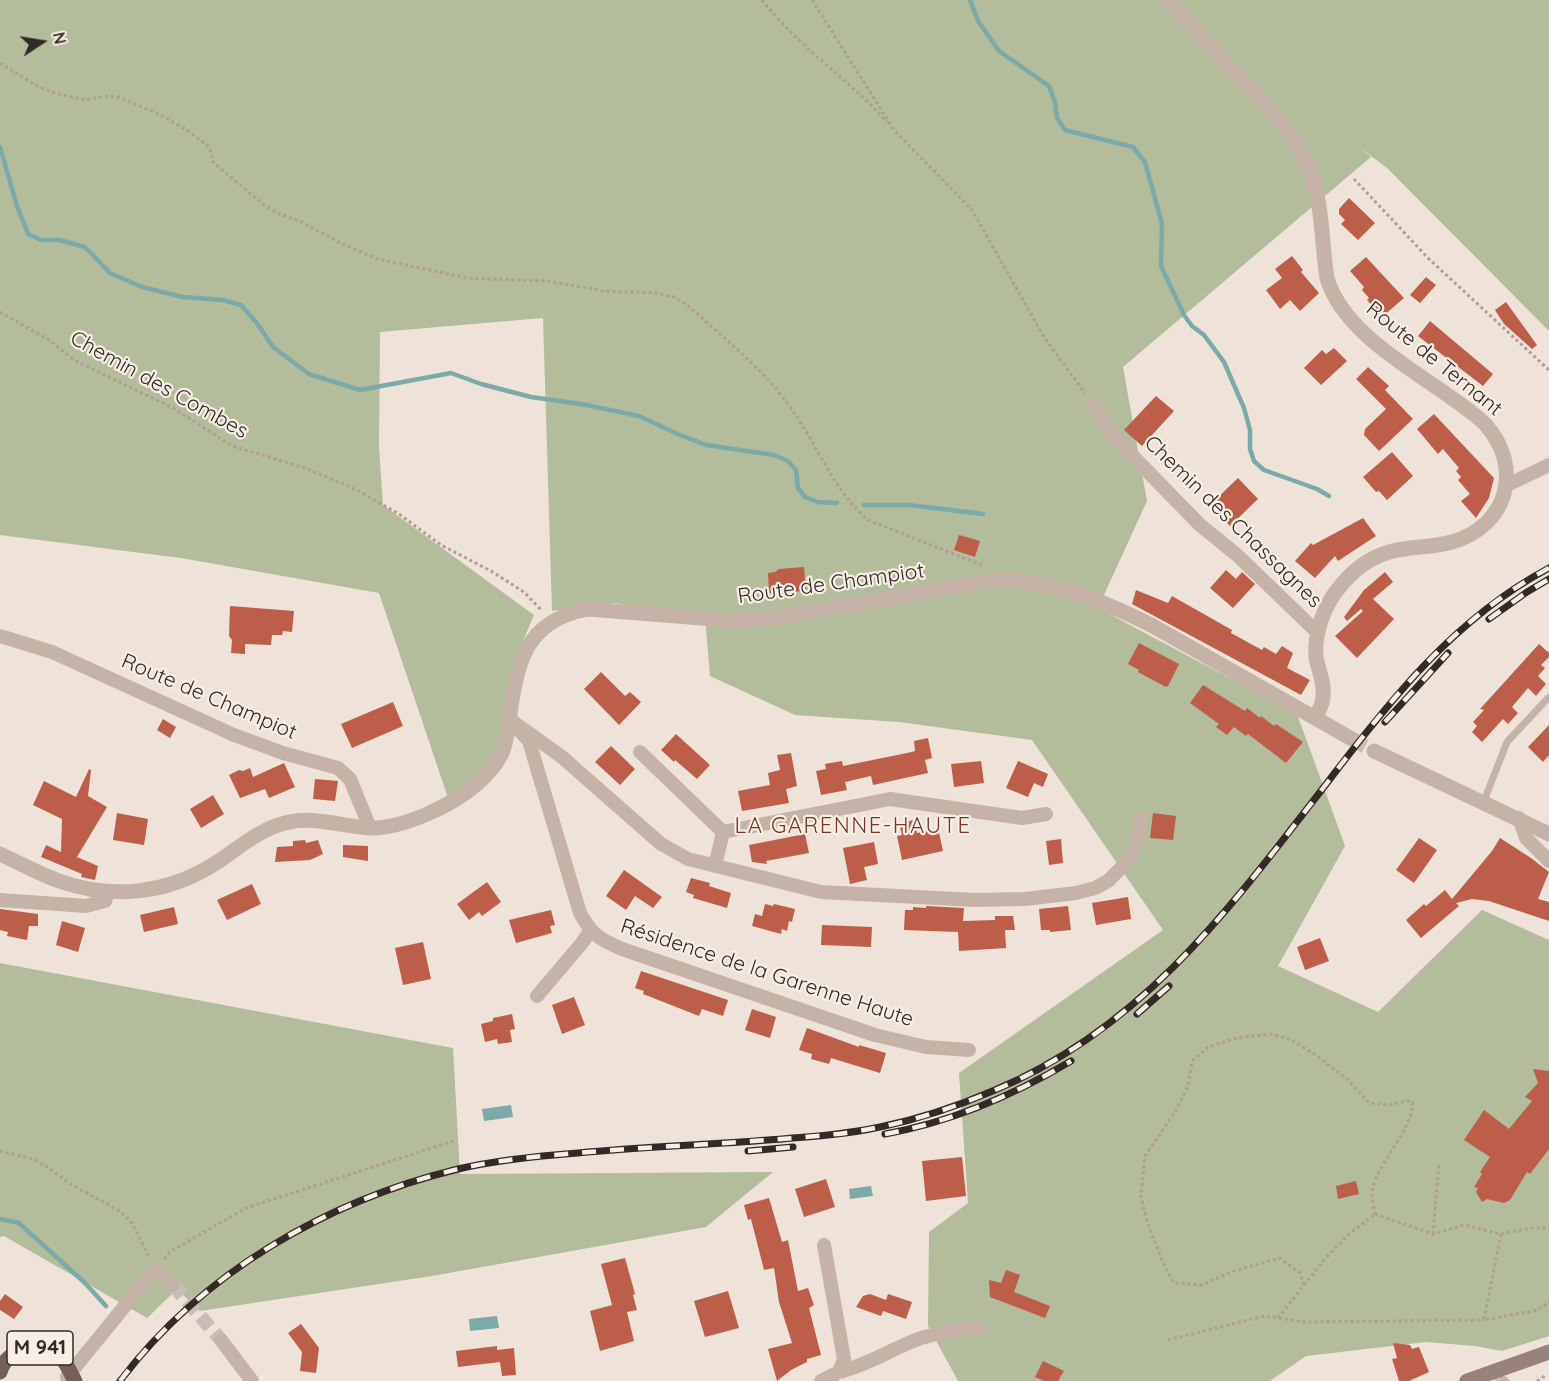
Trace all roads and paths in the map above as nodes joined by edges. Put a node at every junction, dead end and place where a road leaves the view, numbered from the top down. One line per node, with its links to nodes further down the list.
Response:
1 (762, 0): 5 (path)
2 (812, 0): 5 (path)
3 (1167, 0): 11 (street, Route de Ternant)
4 (0, 63): 12 (path)
5 (894, 130): 9 (path)
6 (1354, 179): 8 (path)
7 (0, 312): 13 (path, Chemin des Combes)
8 (1549, 370)
9 (1092, 404): 14 (street, Chemin des Chassagnes)
10 (1549, 465): 11 (street)
11 (1507, 485): 14 (street)
12 (986, 567)
13 (552, 621): 17 (street, Route de Champiot); 18 (street, Route de Champiot)
14 (1318, 633): 17 (street)
15 (0, 636): 26 (street, Route de Champiot)
16 (1549, 697): 22 (lane)
17 (1316, 718): 19 (street, Route de Champiot)
18 (509, 719): 26 (street, Route de Champiot); 31 (street); 34 (street, Résidence de la Garenne Haute)
19 (1352, 739)
20 (1374, 751): 22 (street)
21 (640, 752): 27 (street)
22 (1484, 801): 25 (street)
23 (1046, 814): 27 (street)
24 (1141, 818): 31 (street)
25 (1519, 818): 28 (street); 30 (street)
26 (370, 828): 32 (street, Route de Champiot)
27 (723, 832): 31 (street)
28 (1549, 834)
29 (0, 854): 32 (street, Route de Champiot)
30 (1549, 861)
31 (714, 866)
32 (108, 892): 33 (street)
33 (0, 900)
34 (590, 931): 35 (street, Résidence de la Garenne Haute); 36 (street, Résidence de la Garenne Haute)
35 (537, 996)
36 (969, 1050)
37 (453, 1141): 45 (path)
38 (0, 1151): 45 (path)
39 (1439, 1162): 42 (path)
40 (1375, 1214): 42 (path); 46 (path); 46 (path)
41 (1549, 1228): 43 (path)
42 (1433, 1234): 43 (path)
43 (1501, 1234): 50 (path)
44 (824, 1245): 56 (street)
45 (155, 1269): 47 (street); 58 (street)
46 (1304, 1285): 49 (path)
47 (173, 1286)
48 (1549, 1302): 50 (path)
49 (1278, 1318): 50 (path); 53 (path)
50 (1484, 1320)
51 (981, 1328): 56 (street)
52 (221, 1340): 61 (street)
53 (1168, 1340)
54 (1549, 1352): 59 (main road)
55 (0, 1372): 58 (main road, M 941)
56 (839, 1372): 62 (street)
57 (1545, 1376): 65 (path)
58 (70, 1378): 60 (main road, M 941)
59 (1489, 1378): 63 (main road); 64 (lane)
60 (3, 1381)
61 (252, 1381)
62 (821, 1381)
63 (1467, 1381)
64 (1506, 1381)
65 (1537, 1381)

